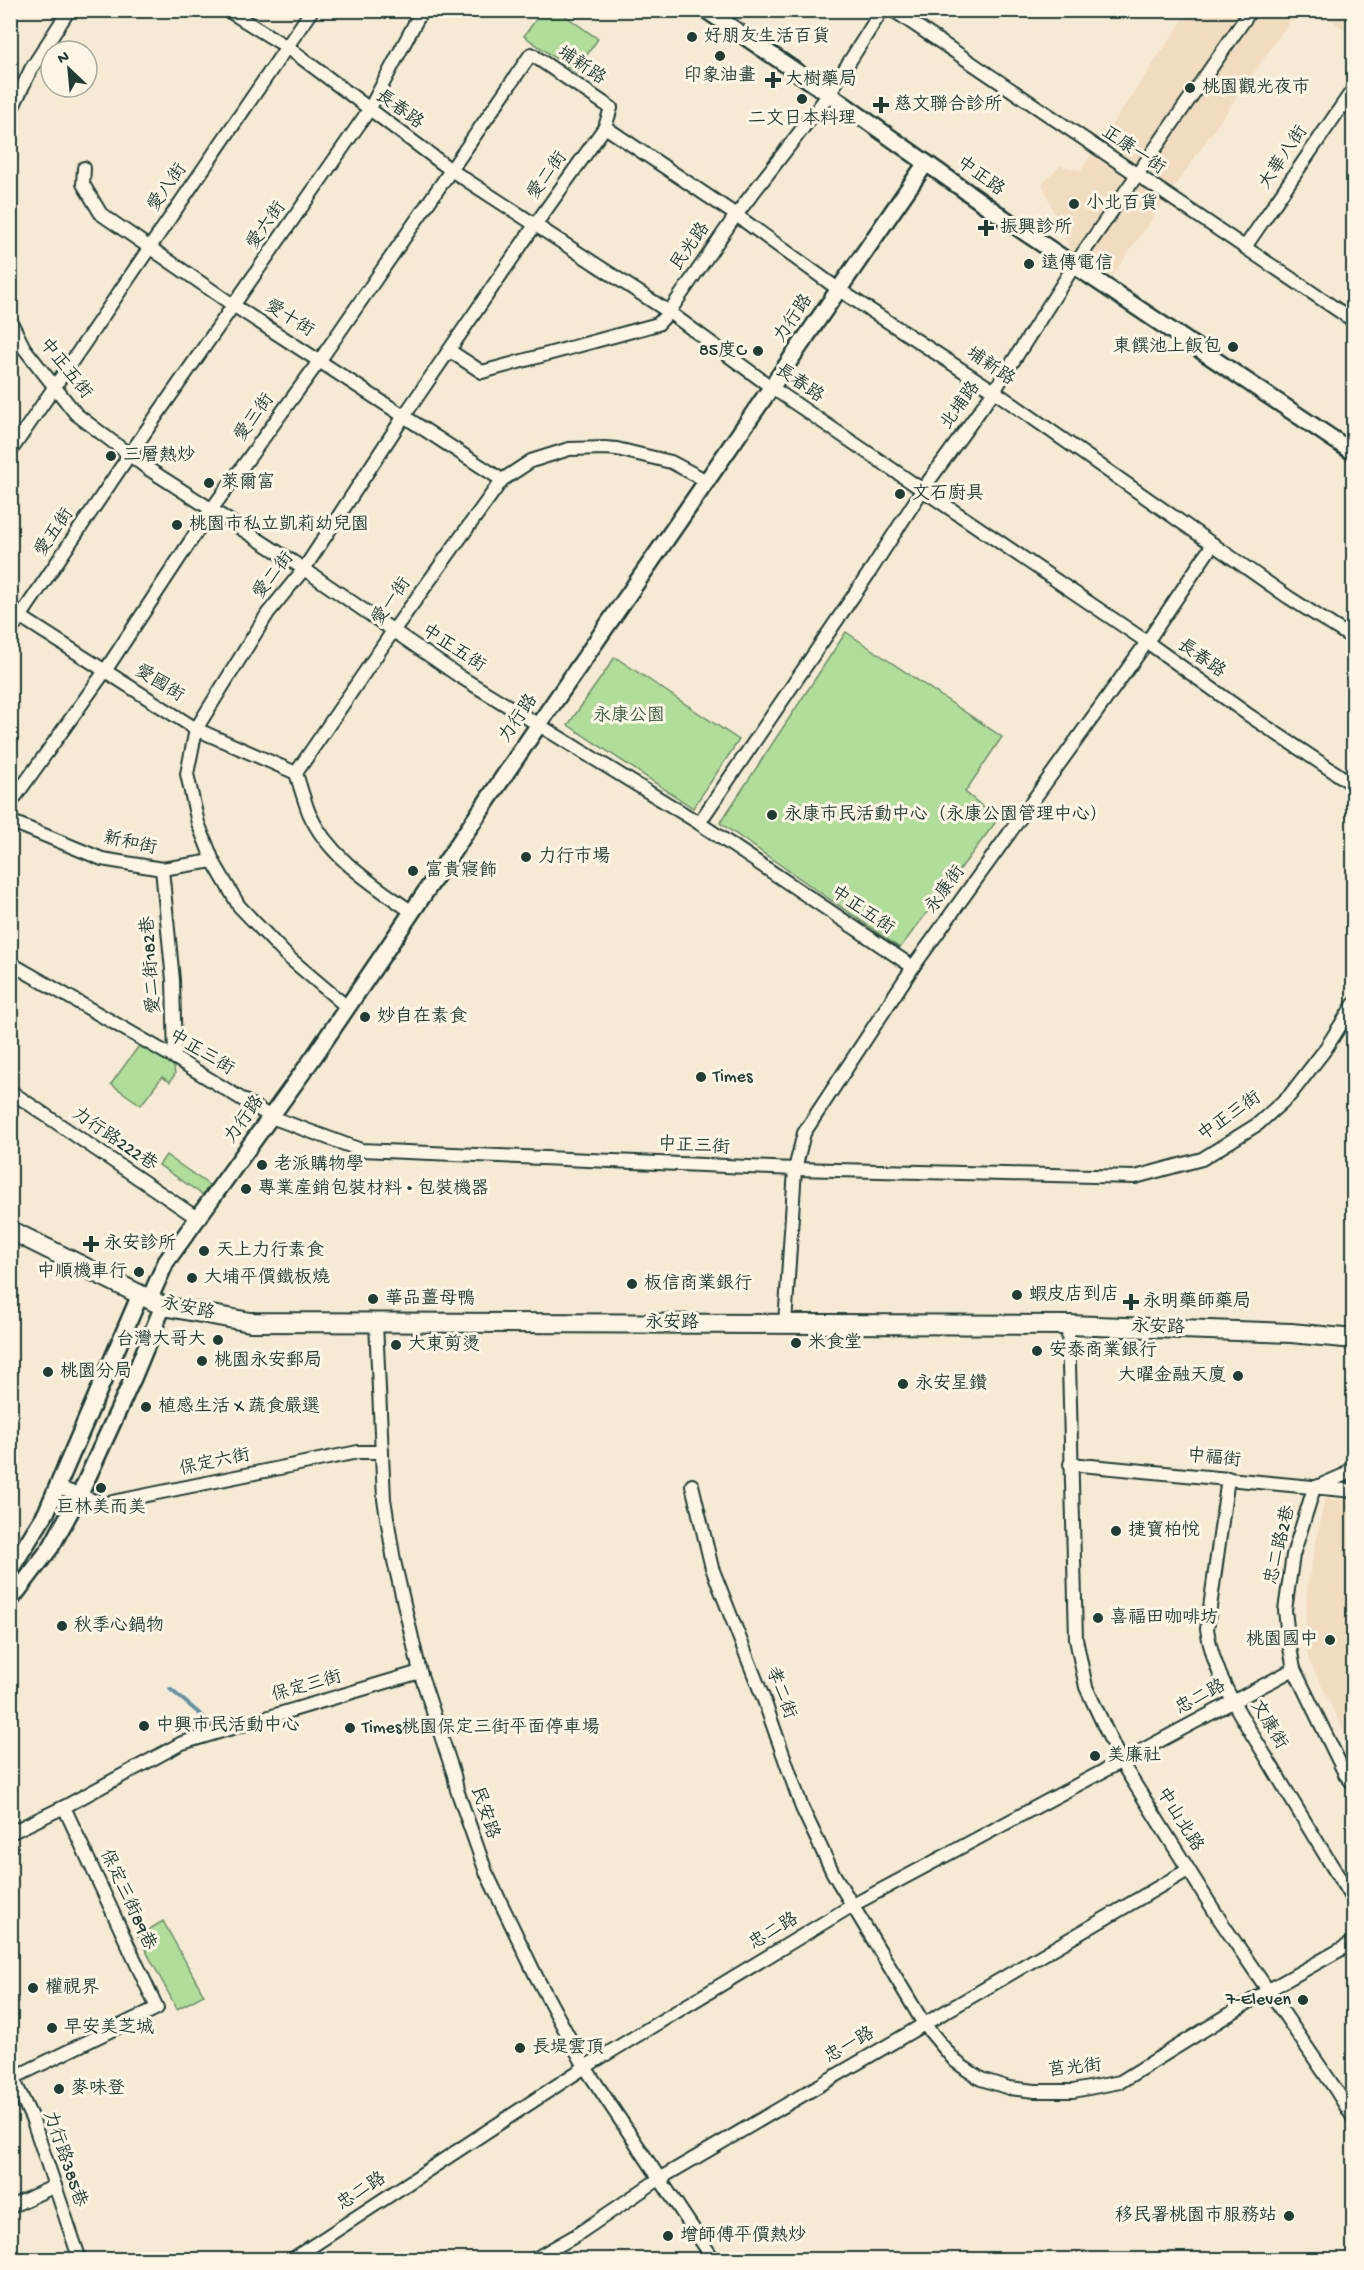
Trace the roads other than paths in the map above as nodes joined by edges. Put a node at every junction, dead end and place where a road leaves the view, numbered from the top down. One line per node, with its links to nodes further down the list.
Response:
1 (69, 10): 15 (street)
2 (227, 10): 9 (street, 長春路)
3 (312, 10): 9 (street, 愛八街)
4 (422, 10): 14 (street, 愛六街)
5 (706, 10): 12 (street, 中正路)
6 (882, 10): 12 (street, 民光路)
7 (893, 10): 20 (street, 正康一街)
8 (1251, 10): 20 (street, 北埔路)
9 (286, 48): 14 (street, 長春路); 24 (street, 愛八街)
10 (531, 54): 13 (street, 埔新路); 19 (street, 愛三街)
11 (1353, 88): 23 (street, 大華八街)
12 (829, 94): 17 (street, 中正路); 21 (street, 民光路)
13 (611, 108): 16 (street, 愛二街)
14 (369, 110): 19 (street, 長春路); 27 (street, 愛六街)
15 (10, 113)
16 (605, 127): 21 (street, 埔新路); 22 (street, 愛二街)
17 (926, 163): 25 (street, 中正路); 26 (street, 力行路)
18 (84, 168): 24 (street, 愛十街)
19 (451, 170): 22 (street, 長春路); 32 (street, 愛三街)
20 (1138, 176): 23 (street, 正康一街); 25 (street, 北埔路)
21 (736, 215): 26 (street, 埔新路); 28 (street, 民光路)
22 (535, 225): 28 (street, 長春路); 31 (street, 愛二街)
23 (1245, 247): 30 (street, 正康一街)
24 (148, 249): 27 (street, 愛十街); 33 (street, 愛八街)
25 (1074, 266): 35 (street, 北埔路); 38 (street, 中正路)
26 (838, 288): 34 (street, 力行路); 35 (street, 埔新路)
27 (233, 305): 32 (street, 愛十街); 39 (street, 愛六街)
28 (669, 312): 31 (street, 民光路); 34 (street, 長春路)
29 (10, 320): 33 (street, 中正五街)
30 (1353, 321)
31 (450, 351): 36 (street, 愛二街)
32 (320, 360): 36 (street, 愛十街); 43 (street, 愛三街)
33 (55, 387): 37 (street, 愛八街); 39 (street, 中正五街)
34 (771, 387): 41 (street, 力行路); 42 (street, 長春路)
35 (994, 391): 42 (street, 北埔路); 44 (street, 埔新路)
36 (404, 416): 40 (street, 愛十街); 45 (street, 愛二街)
37 (10, 452)
38 (1353, 453)
39 (130, 454): 43 (street, 中正五街); 46 (street, 愛五街)
40 (502, 480): 41 (street, 愛一街); 48 (street, 愛一街)
41 (707, 481): 52 (street, 力行路)
42 (922, 489): 50 (street, 長春路); 58 (street, 北埔路)
43 (211, 510): 45 (street, 中正五街); 51 (street, 愛三街)
44 (1213, 544): 49 (street, 埔新路); 50 (street, 永康街)
45 (304, 569): 48 (street, 中正五街); 53 (street, 愛二街)
46 (16, 613): 47 (street, 愛五街); 51 (street, 愛國街)
47 (10, 632)
48 (393, 632): 52 (street, 中正五街); 54 (street, 愛一街)
49 (1353, 639)
50 (1147, 642): 55 (street, 長春路); 63 (street, 永康街)
51 (105, 671): 53 (street, 愛國街); 56 (street, 愛三街)
52 (539, 724): 58 (street, 中正五街); 61 (street, 力行路)
53 (196, 729): 54 (street, 愛國街); 59 (street, 愛二街)
54 (296, 773): 61 (street)
55 (1353, 785)
56 (10, 804)
57 (10, 821): 60 (street, 新和街)
58 (699, 823): 63 (street, 中正五街)
59 (213, 861): 60 (street, 新和街); 65 (street, 愛二街)
60 (162, 869): 66 (street, 愛二街182巷)
61 (412, 912): 65 (street, 力行路)
62 (10, 963): 66 (street, 中正三街)
63 (913, 967): 69 (street, 永康街)
64 (1353, 1004): 69 (street, 中正三街)
65 (347, 1007): 68 (street, 力行路)
66 (175, 1058): 68 (street, 中正三街)
67 (10, 1091): 70 (street, 力行路222巷)
68 (271, 1117): 69 (street, 中正三街); 70 (street, 力行路)
69 (795, 1169): 74 (street, 永康街)
70 (197, 1218): 72 (street, 力行路)
71 (10, 1230): 72 (main road, 永安路)
72 (150, 1301): 73 (main road, 永安路); 82 (street, 力行路); 85 (street, 力行路)
73 (376, 1323): 74 (main road, 永安路); 77 (street, 民安路)
74 (785, 1324): 75 (main road, 永安路)
75 (1068, 1325): 76 (main road, 永安路); 78 (street, 中山北路)
76 (1353, 1339)
77 (382, 1452): 85 (street, 保定六街); 89 (street, 民安路)
78 (1070, 1464): 80 (street, 中福街); 91 (street, 中山北路)
79 (1353, 1465): 83 (street, 忠二路2巷)
80 (1228, 1479): 83 (street, 中福街); 90 (street, 文康街)
81 (692, 1485): 97 (street, 孝二街)
82 (58, 1487): 85 (street, 保定六街); 86 (street, 力行路)
83 (1314, 1488): 84 (street, 中福街); 88 (street, 忠二路2巷)
84 (1353, 1491)
85 (80, 1494): 87 (street, 力行路)
86 (10, 1570)
87 (10, 1601)
88 (1294, 1669): 90 (street, 忠二路); 92 (street, 忠二路2巷)
89 (420, 1672): 93 (street, 保定三街); 101 (street, 民安路)
90 (1233, 1701): 91 (street, 忠二路); 96 (street, 文康街)
91 (1121, 1762): 95 (street, 中山北路); 97 (street, 忠二路)
92 (1353, 1785)
93 (64, 1807): 94 (street, 保定三街); 102 (street, 保定三街89巷)
94 (10, 1833)
95 (1188, 1870): 99 (street, 中山北路); 100 (street, 忠一路)
96 (1353, 1902)
97 (853, 1905): 100 (street, 莒光街); 101 (street, 忠二路)
98 (1353, 1941): 99 (street, 莒光街)
99 (1267, 1991): 100 (street, 莒光街); 103 (street, 中山北路)
100 (924, 2024): 104 (street, 忠一路)
101 (585, 2067): 104 (street, 民安路); 108 (street, 忠二路)
102 (12, 2075): 105 (street, 力行路385巷)
103 (1353, 2119)
104 (659, 2179): 109 (street, 忠一路); 110 (street, 民安路)
105 (55, 2186): 106 (street); 107 (street, 力行路385巷)
106 (10, 2207)
107 (80, 2259)
108 (291, 2259)
109 (532, 2259)
110 (714, 2259)

